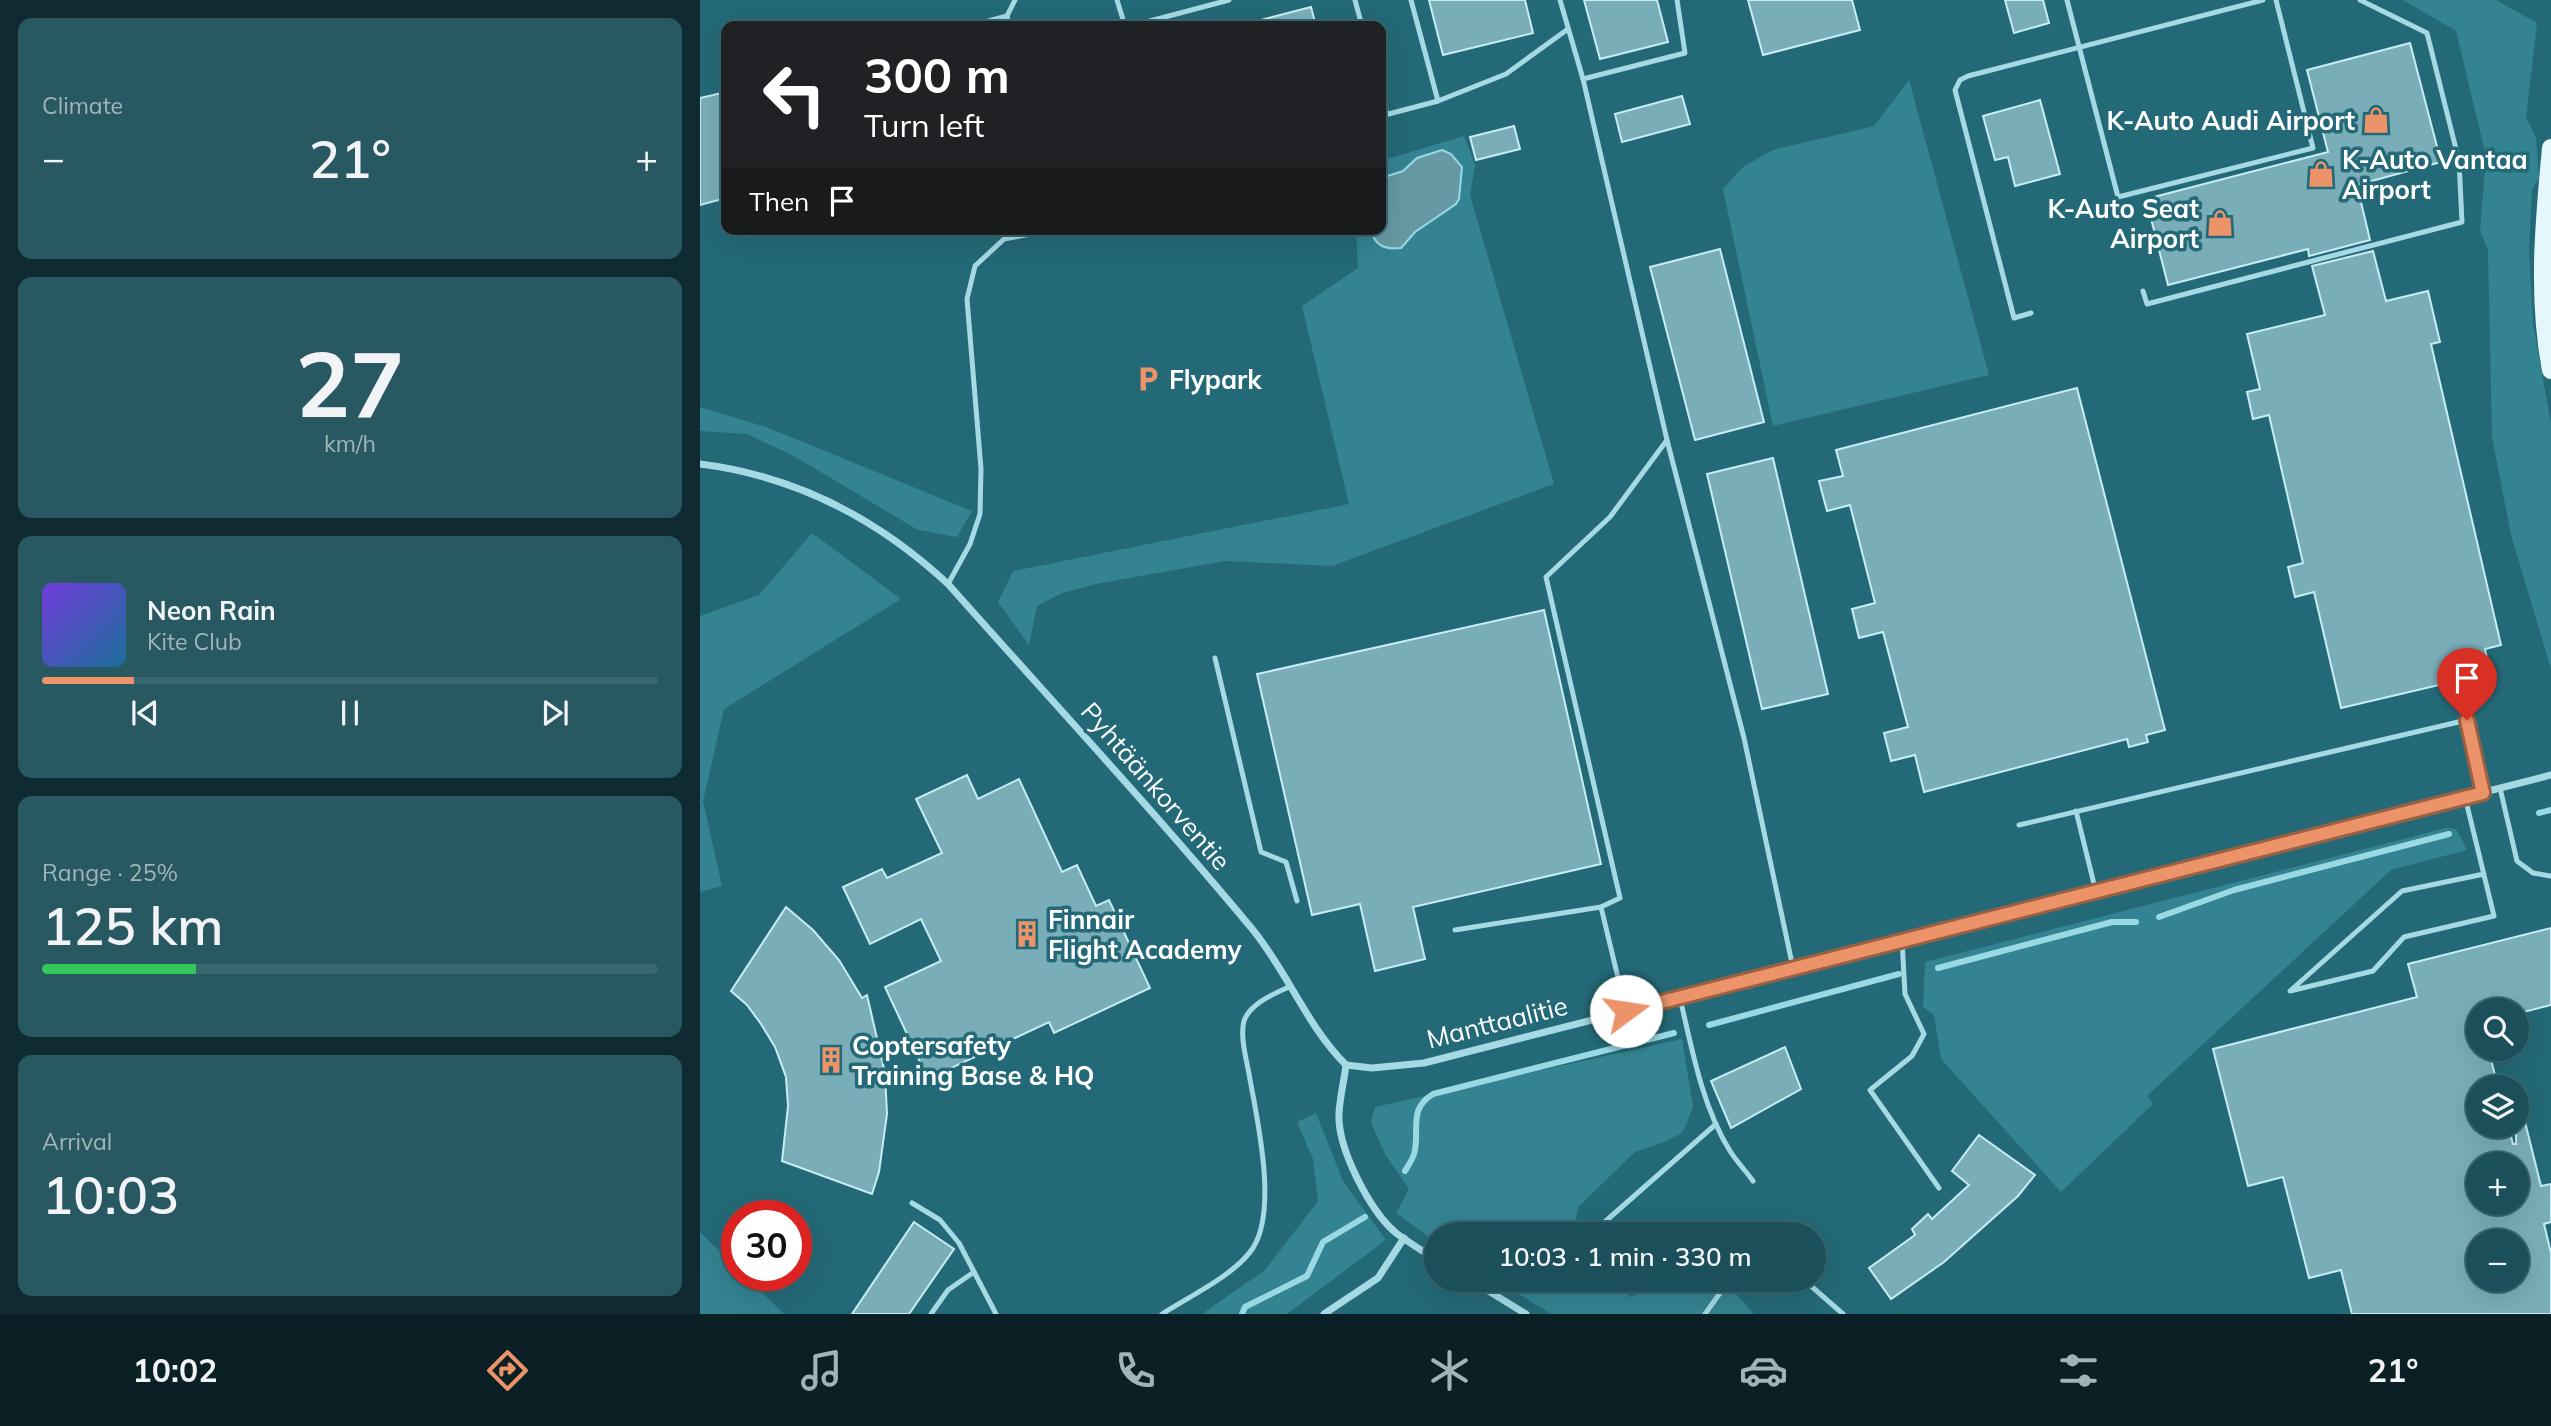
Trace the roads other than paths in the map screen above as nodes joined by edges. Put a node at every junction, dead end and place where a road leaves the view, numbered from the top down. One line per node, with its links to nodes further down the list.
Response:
1 (1015, 0): 12 (lane)
2 (1118, 0): 15 (lane)
3 (1229, 0): 16 (lane)
4 (1354, 0): 17 (lane)
5 (1411, 0): 21 (lane)
6 (1560, 0): 18 (lane)
7 (1677, 0): 20 (lane)
8 (2067, 0): 19 (lane)
9 (2263, 0): 19 (lane)
10 (2276, 0): 24 (lane)
11 (2360, 0): 29 (lane)
12 (1007, 16): 13 (lane); 14 (lane)
13 (988, 21)
14 (1008, 21)
15 (1124, 21)
16 (1150, 21)
17 (1360, 21)
18 (1568, 29): 20 (lane); 21 (lane)
19 (2080, 48): 24 (lane); 30 (lane)
20 (1583, 79): 32 (lane)
21 (1438, 101): 22 (lane)
22 (1386, 114)
23 (2551, 148): 31 (main road)
24 (2118, 197): 25 (lane)
25 (2120, 205)
26 (1004, 235): 28 (lane)
27 (1024, 235): 28 (lane)
28 (1004, 239): 34 (lane)
29 (2143, 291)
30 (2031, 313)
31 (2551, 370)
32 (1667, 440): 46 (lane); 49 (lane)
33 (700, 464): 34 (street, Pyhtäänkorventie)
34 (948, 584): 50 (street, Pyhtäänkorventie)
35 (1215, 658): 45 (lane)
36 (2551, 775): 37 (street, Manttaalitie)
37 (2500, 788): 38 (street, Manttaalitie); 43 (lane)
38 (2483, 793): 39 (street, Manttaalitie); 40 (lane)
39 (2465, 797): 42 (lane); 44 (street, Manttaalitie)
40 (2076, 811): 41 (lane); 44 (lane)
41 (2019, 825)
42 (2484, 874): 42 (lane)
43 (2551, 876)
44 (2096, 892): 48 (street, Manttaalitie)
45 (1297, 901)
46 (1601, 907): 47 (lane); 52 (lane)
47 (1455, 930)
48 (1902, 940): 49 (street, Manttaalitie); 56 (lane)
49 (1793, 968): 51 (street, Manttaalitie)
50 (1290, 986): 53 (street, Pyhtäänkorventie); 67 (lane)
51 (1680, 998): 52 (street, Manttaalitie); 54 (lane)
52 (1626, 1011): 53 (street, Manttaalitie)
53 (1346, 1065): 59 (street)
54 (1716, 1124): 55 (lane); 58 (lane)
55 (1754, 1181)
56 (1939, 1188)
57 (912, 1203): 61 (lane)
58 (1605, 1222)
59 (1404, 1238): 60 (street); 68 (street)
60 (1424, 1251)
61 (974, 1272): 65 (lane); 66 (lane)
62 (1490, 1292): 69 (street)
63 (1721, 1292): 70 (lane)
64 (1818, 1292): 71 (lane)
65 (931, 1314)
66 (996, 1314)
67 (1162, 1314)
68 (1324, 1314)
69 (1526, 1314)
70 (1706, 1314)
71 (1843, 1314)

